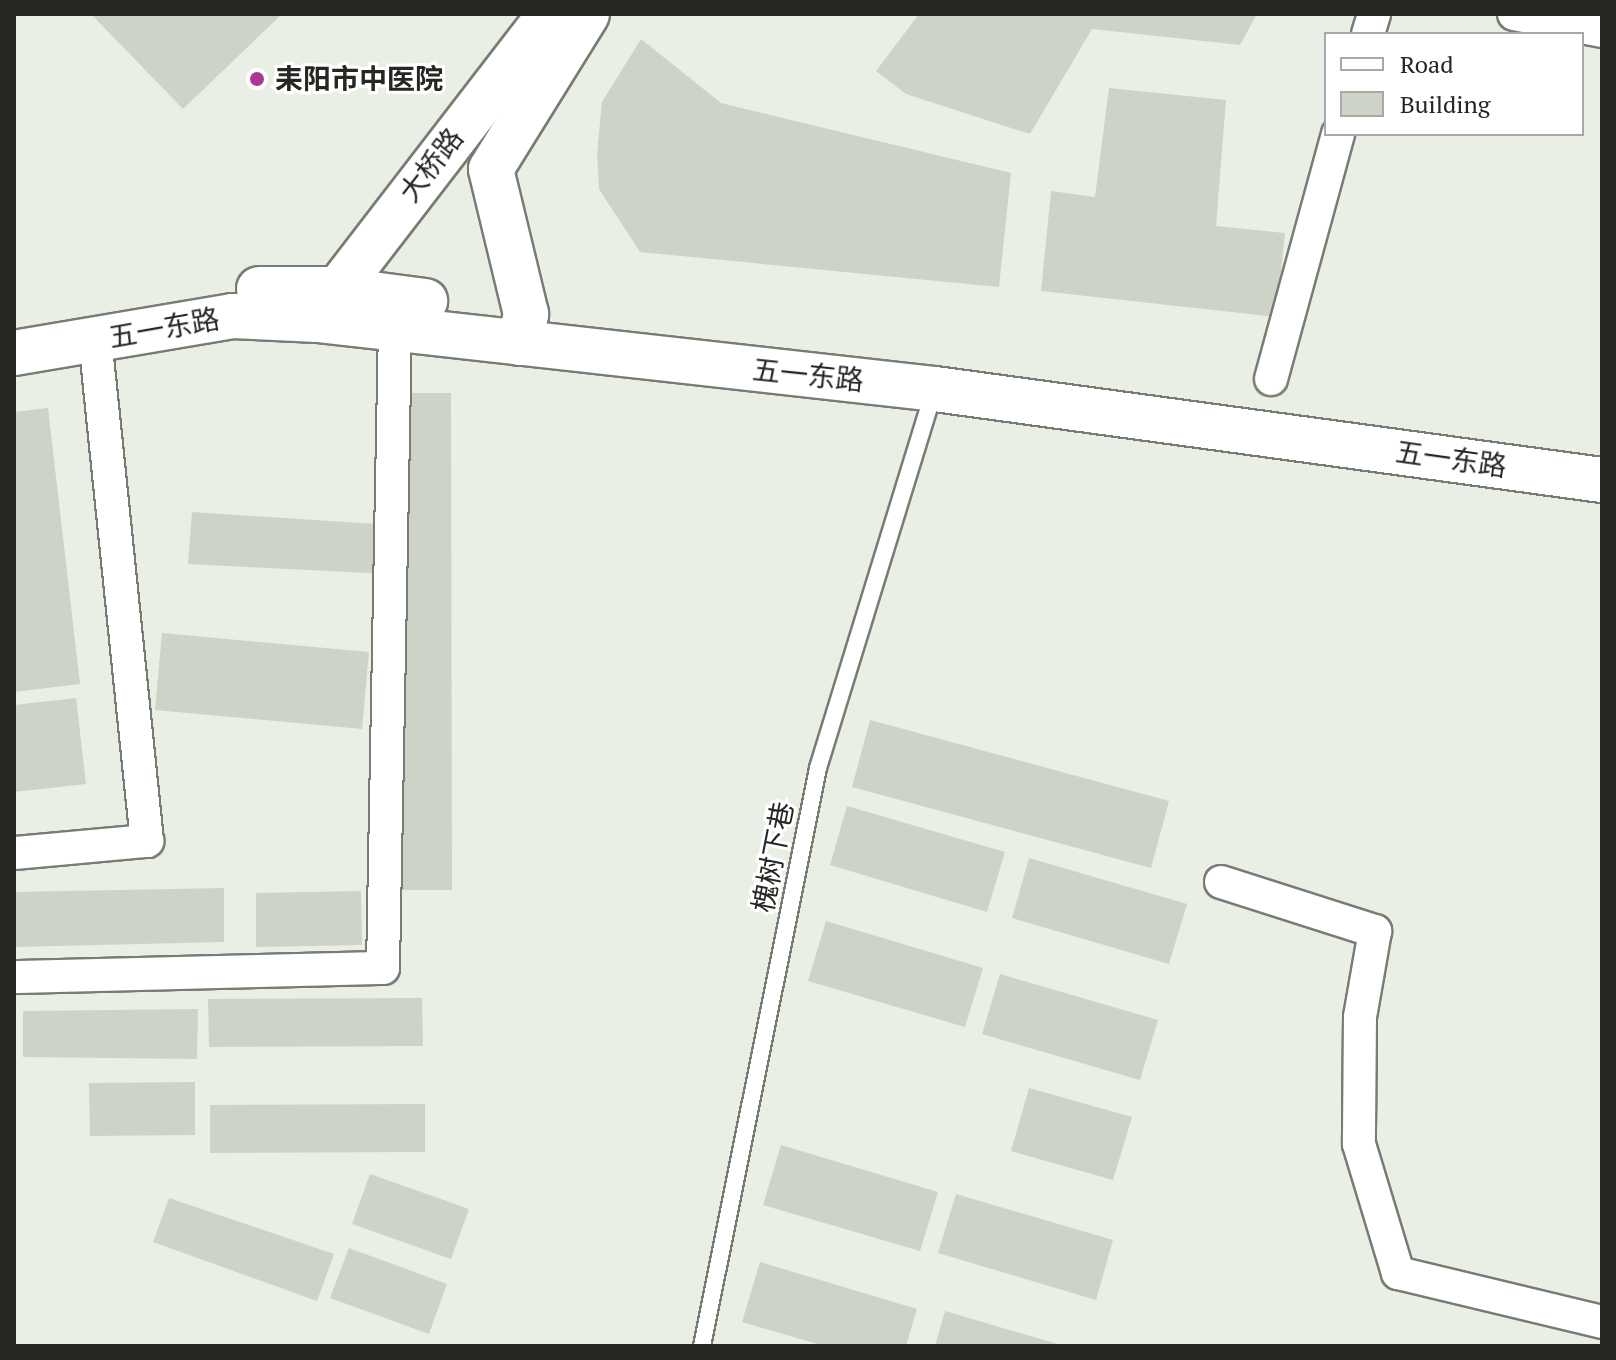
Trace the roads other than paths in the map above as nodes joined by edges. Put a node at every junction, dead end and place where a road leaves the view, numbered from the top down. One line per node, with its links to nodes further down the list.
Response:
1 (550, 14): 6 (main road, 大桥路)
2 (587, 14): 9 (main road, 大桥路)
3 (1514, 14): 4 (street)
4 (1602, 31)
5 (1337, 136): 12 (street)
6 (326, 304): 7 (main road, 五一东路); 8 (main road, 五一东路); 9 (main road, 五一东路); 10 (main road, 五一东路)
7 (14, 322)
8 (395, 327): 9 (main road, 五一东路); 18 (street)
9 (522, 329): 13 (main road, 五一东路); 14 (main road, 五一东路)
10 (95, 339): 11 (main road, 五一东路); 16 (street)
11 (14, 353)
12 (1271, 379)
13 (935, 389): 15 (main road, 五一东路); 20 (lane, 槐树下巷)
14 (1602, 451)
15 (1602, 480)
16 (14, 853)
17 (1221, 882): 19 (street)
18 (14, 977)
19 (1602, 1324): 21 (street)
20 (702, 1346)
21 (1601, 1346)

